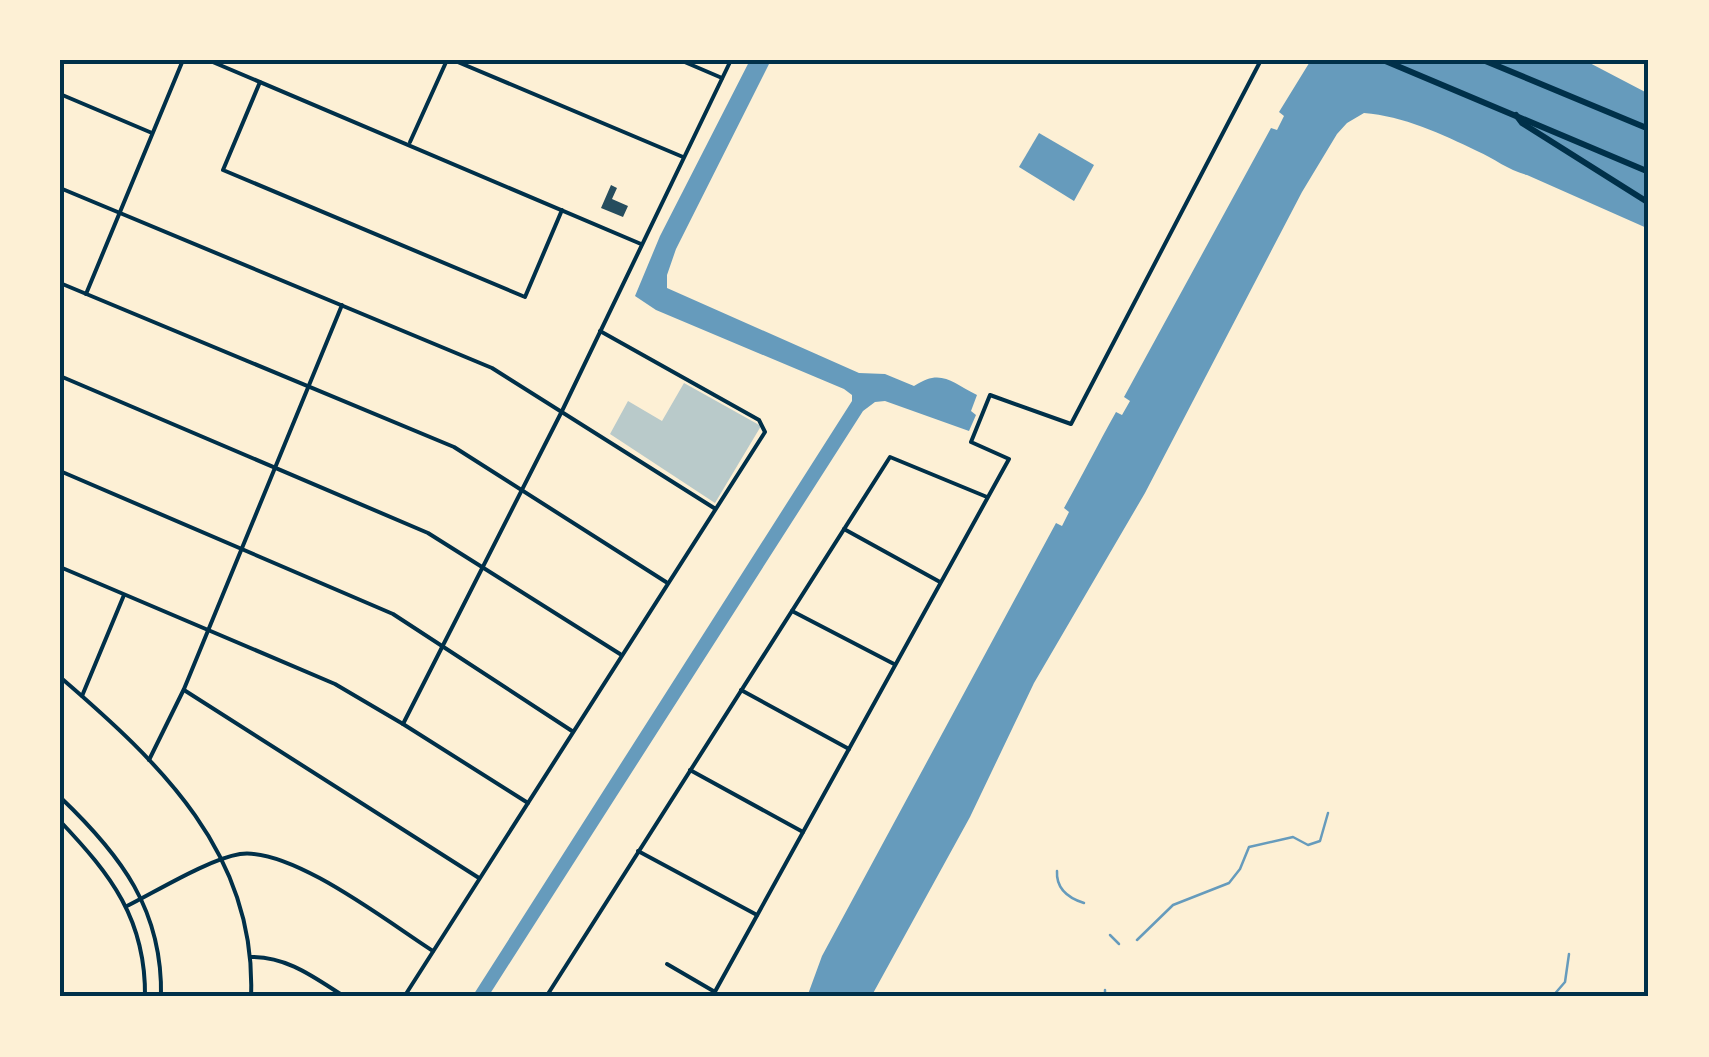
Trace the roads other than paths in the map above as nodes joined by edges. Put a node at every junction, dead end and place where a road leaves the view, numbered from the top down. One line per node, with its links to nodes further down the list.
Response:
1 (183, 60): 14 (street)
2 (208, 60): 10 (street)
3 (450, 60): 15 (street); 16 (street)
4 (680, 60): 9 (street)
5 (731, 60): 9 (street)
6 (1260, 60): 33 (street)
7 (1383, 60): 12 (highway)
8 (1484, 60): 13 (highway)
9 (722, 78): 16 (street)
10 (260, 82): 15 (street); 20 (street)
11 (60, 94): 14 (street)
12 (1515, 114): 17 (highway); 19 (highway)
13 (1649, 128)
14 (152, 133): 21 (street)
15 (409, 144): 20 (street)
16 (683, 157): 22 (street)
17 (1649, 172)
18 (60, 188): 21 (street)
19 (1649, 203)
20 (562, 210): 22 (street)
21 (120, 213): 24 (street); 25 (street)
22 (640, 244): 26 (street)
23 (60, 283): 24 (street)
24 (86, 294): 28 (street)
25 (342, 304): 28 (street); 29 (street)
26 (600, 331): 29 (street); 34 (street)
27 (60, 376): 30 (street)
28 (307, 387): 30 (street); 32 (street)
29 (562, 410): 32 (street); 34 (street)
30 (274, 466): 36 (street); 38 (street)
31 (60, 472): 36 (street)
32 (522, 489): 38 (street); 39 (street)
33 (987, 497): 35 (street); 40 (street)
34 (714, 508): 39 (street)
35 (844, 529): 40 (street); 42 (street)
36 (241, 548): 43 (street); 44 (street)
37 (60, 567): 41 (street)
38 (482, 569): 44 (street); 45 (street)
39 (666, 582): 45 (street)
40 (940, 582): 46 (street)
41 (124, 595): 43 (street); 50 (street)
42 (792, 611): 46 (street); 49 (street)
43 (207, 630): 48 (street); 51 (street)
44 (442, 646): 51 (street); 52 (street)
45 (620, 654): 52 (street)
46 (894, 664): 53 (street)
47 (60, 677): 50 (street)
48 (184, 690): 54 (street); 62 (street)
49 (741, 690): 53 (street); 55 (street)
50 (82, 696): 54 (street)
51 (403, 724): 57 (street)
52 (572, 730): 57 (street)
53 (849, 749): 59 (street)
54 (149, 760): 61 (street)
55 (690, 770): 59 (street); 60 (street)
56 (60, 797): 63 (street)
57 (528, 804): 62 (street)
58 (60, 821): 64 (street)
59 (803, 832): 65 (street)
60 (638, 851): 65 (street); 75 (street)
61 (222, 860): 63 (street); 66 (street); 67 (street)
62 (479, 878): 66 (street)
63 (142, 898): 64 (street); 71 (street)
64 (127, 906): 70 (street)
65 (757, 915): 69 (street)
66 (433, 951): 74 (street)
67 (250, 957): 72 (street); 73 (street)
68 (667, 964): 69 (street)
69 (713, 994)
70 (145, 997)
71 (161, 997)
72 (250, 997)
73 (345, 997)
74 (404, 997)
75 (546, 997)

